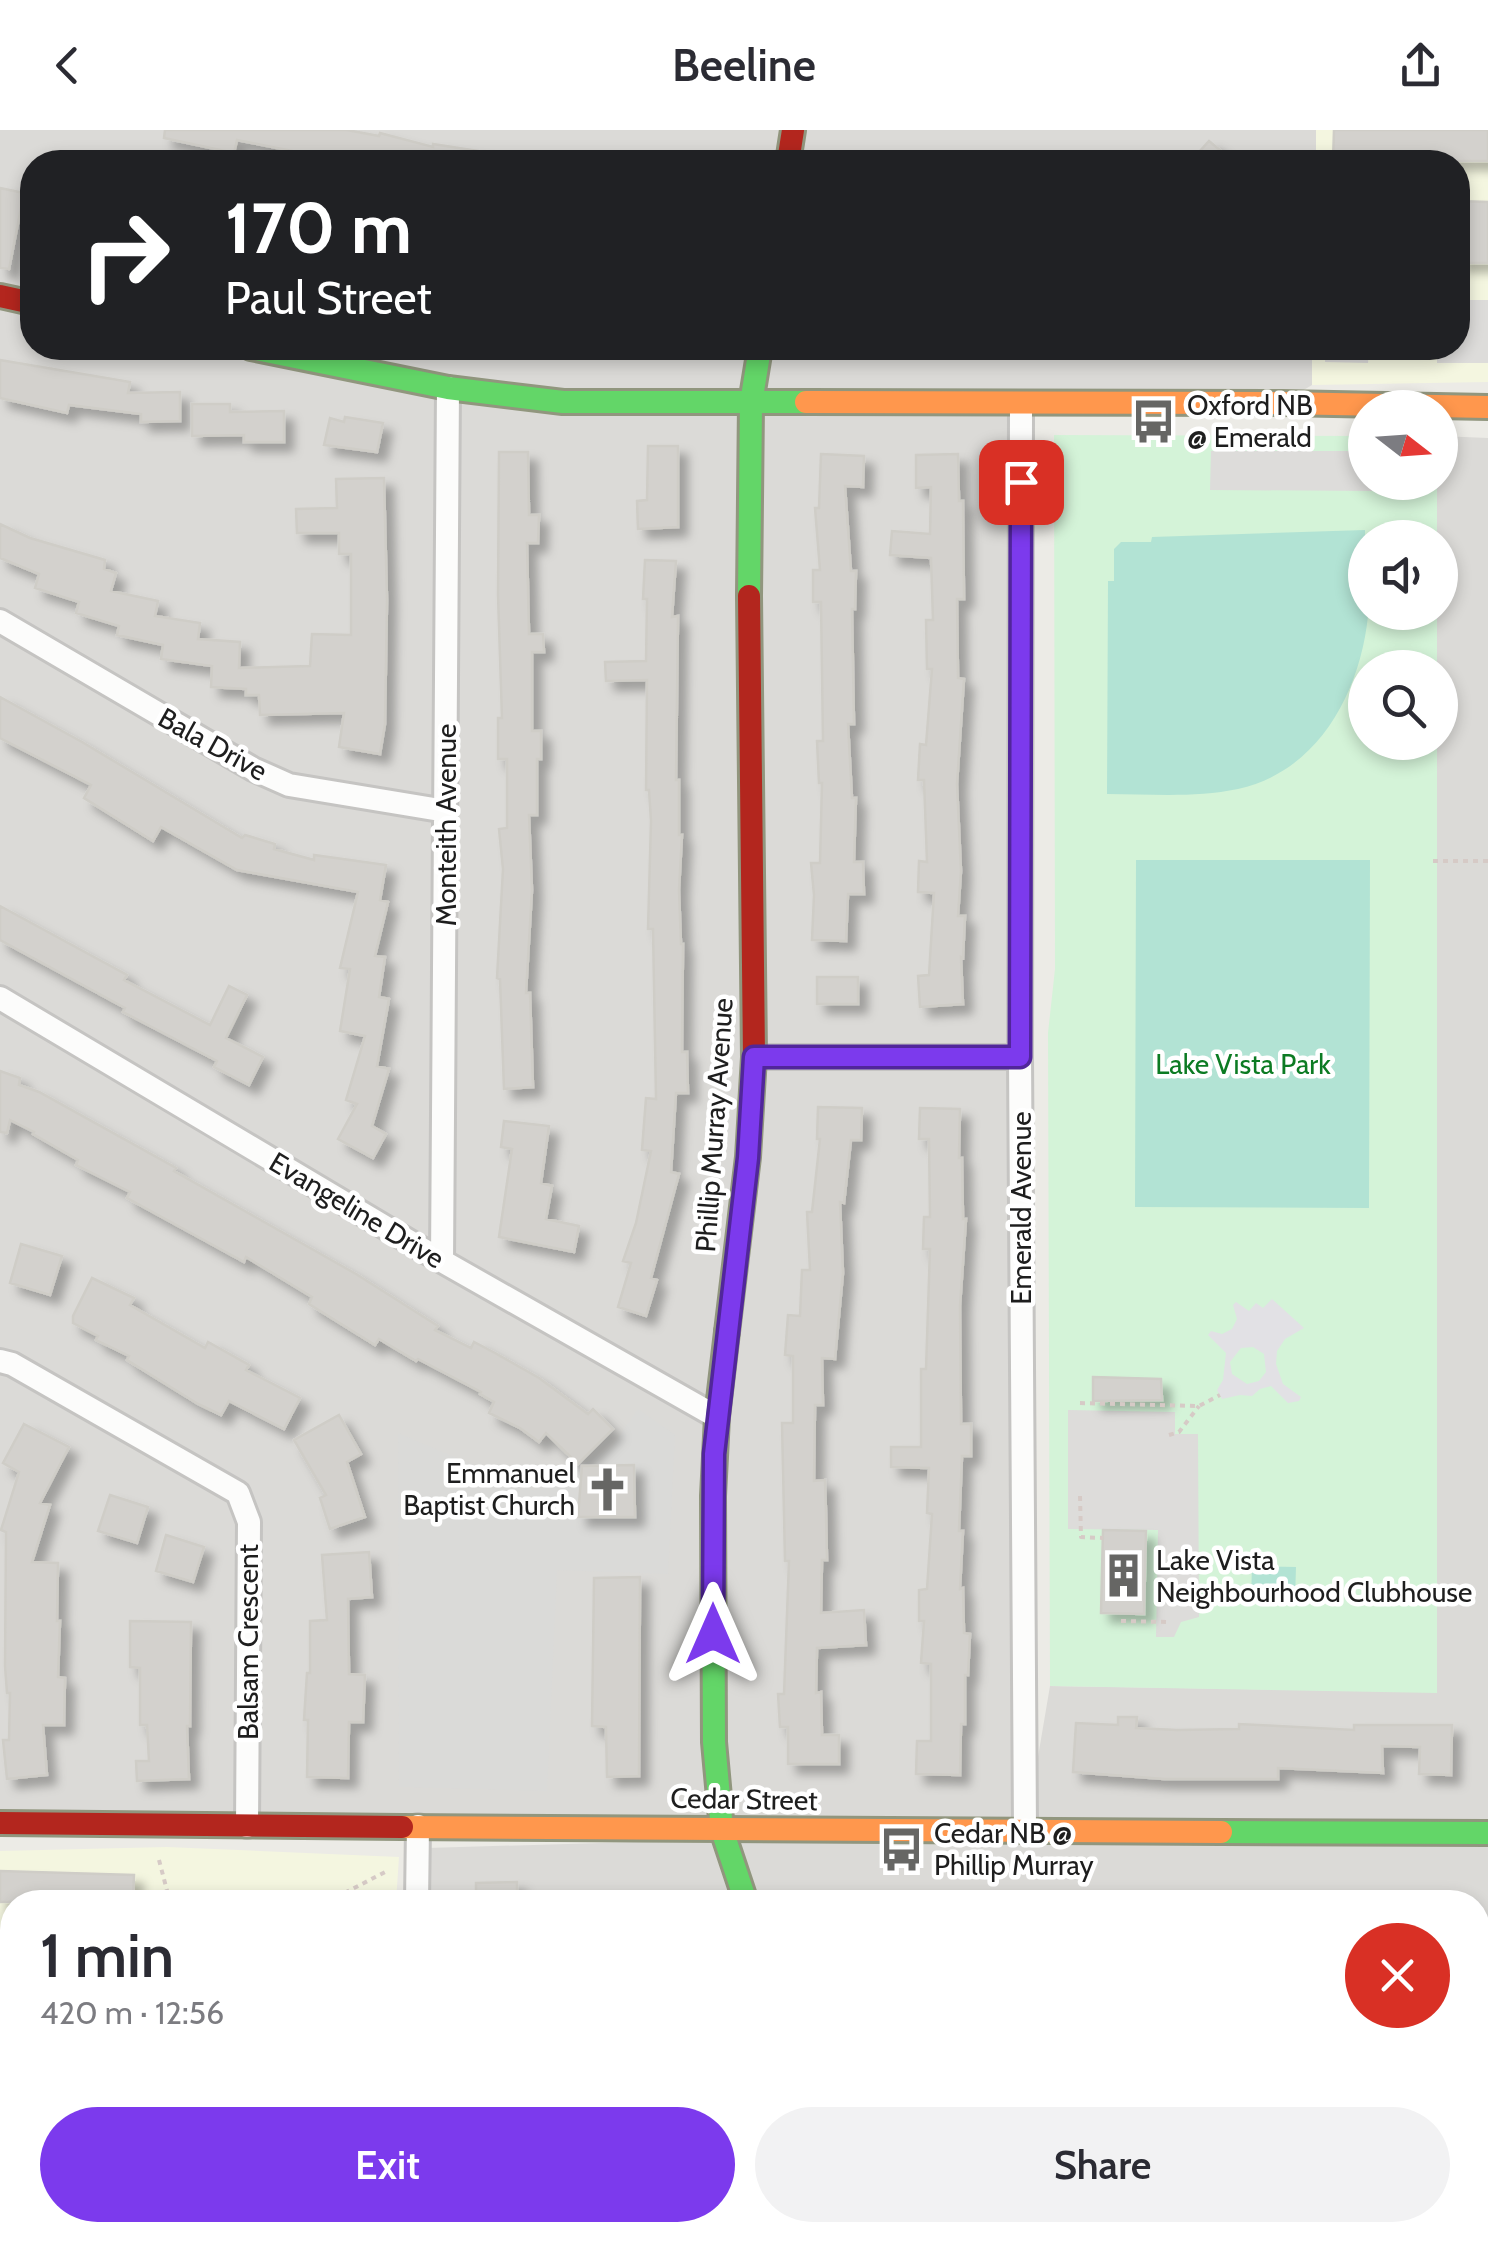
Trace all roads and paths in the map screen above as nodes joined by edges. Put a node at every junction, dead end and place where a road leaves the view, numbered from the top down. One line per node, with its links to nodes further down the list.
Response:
1 (310, 360): 3 (street)
2 (758, 360): 4 (street, Phillip Murray Avenue)
3 (448, 388): 4 (street); 8 (street, Monteith Avenue)
4 (751, 403): 5 (street); 12 (street, Phillip Murray Avenue)
5 (1021, 405): 6 (street); 13 (street, Emerald Avenue)
6 (1488, 407)
7 (0, 621): 8 (street, Bala Drive)
8 (446, 811): 14 (street, Monteith Avenue)
9 (1433, 861): 10 (path)
10 (1488, 861)
11 (0, 998): 14 (street, Evangeline Drive)
12 (754, 1057): 13 (street); 19 (street, Phillip Murray Avenue)
13 (1020, 1057): 29 (street, Emerald Avenue)
14 (442, 1261): 19 (street, Evangeline Drive)
15 (0, 1361): 26 (street, Balsam Crescent)
16 (1220, 1395): 18 (path)
17 (1080, 1403): 18 (path)
18 (1199, 1406): 20 (path)
19 (717, 1418): 28 (street, Phillip Murray Avenue)
20 (1169, 1435)
21 (1080, 1496): 22 (path)
22 (1103, 1538)
23 (1120, 1621): 24 (path)
24 (1166, 1622)
25 (0, 1822): 26 (street, Cedar Street)
26 (247, 1826): 27 (street, Cedar Street)
27 (418, 1826): 28 (street, Cedar Street); 35 (street)
28 (722, 1830): 29 (street, Cedar Street); 36 (street, Phillip Murray Avenue)
29 (1025, 1830): 30 (street, Cedar Street)
30 (1488, 1833)
31 (159, 1860): 33 (path)
32 (388, 1870): 34 (path)
33 (167, 1890)
34 (350, 1890)
35 (417, 1890)
36 (742, 1890)

